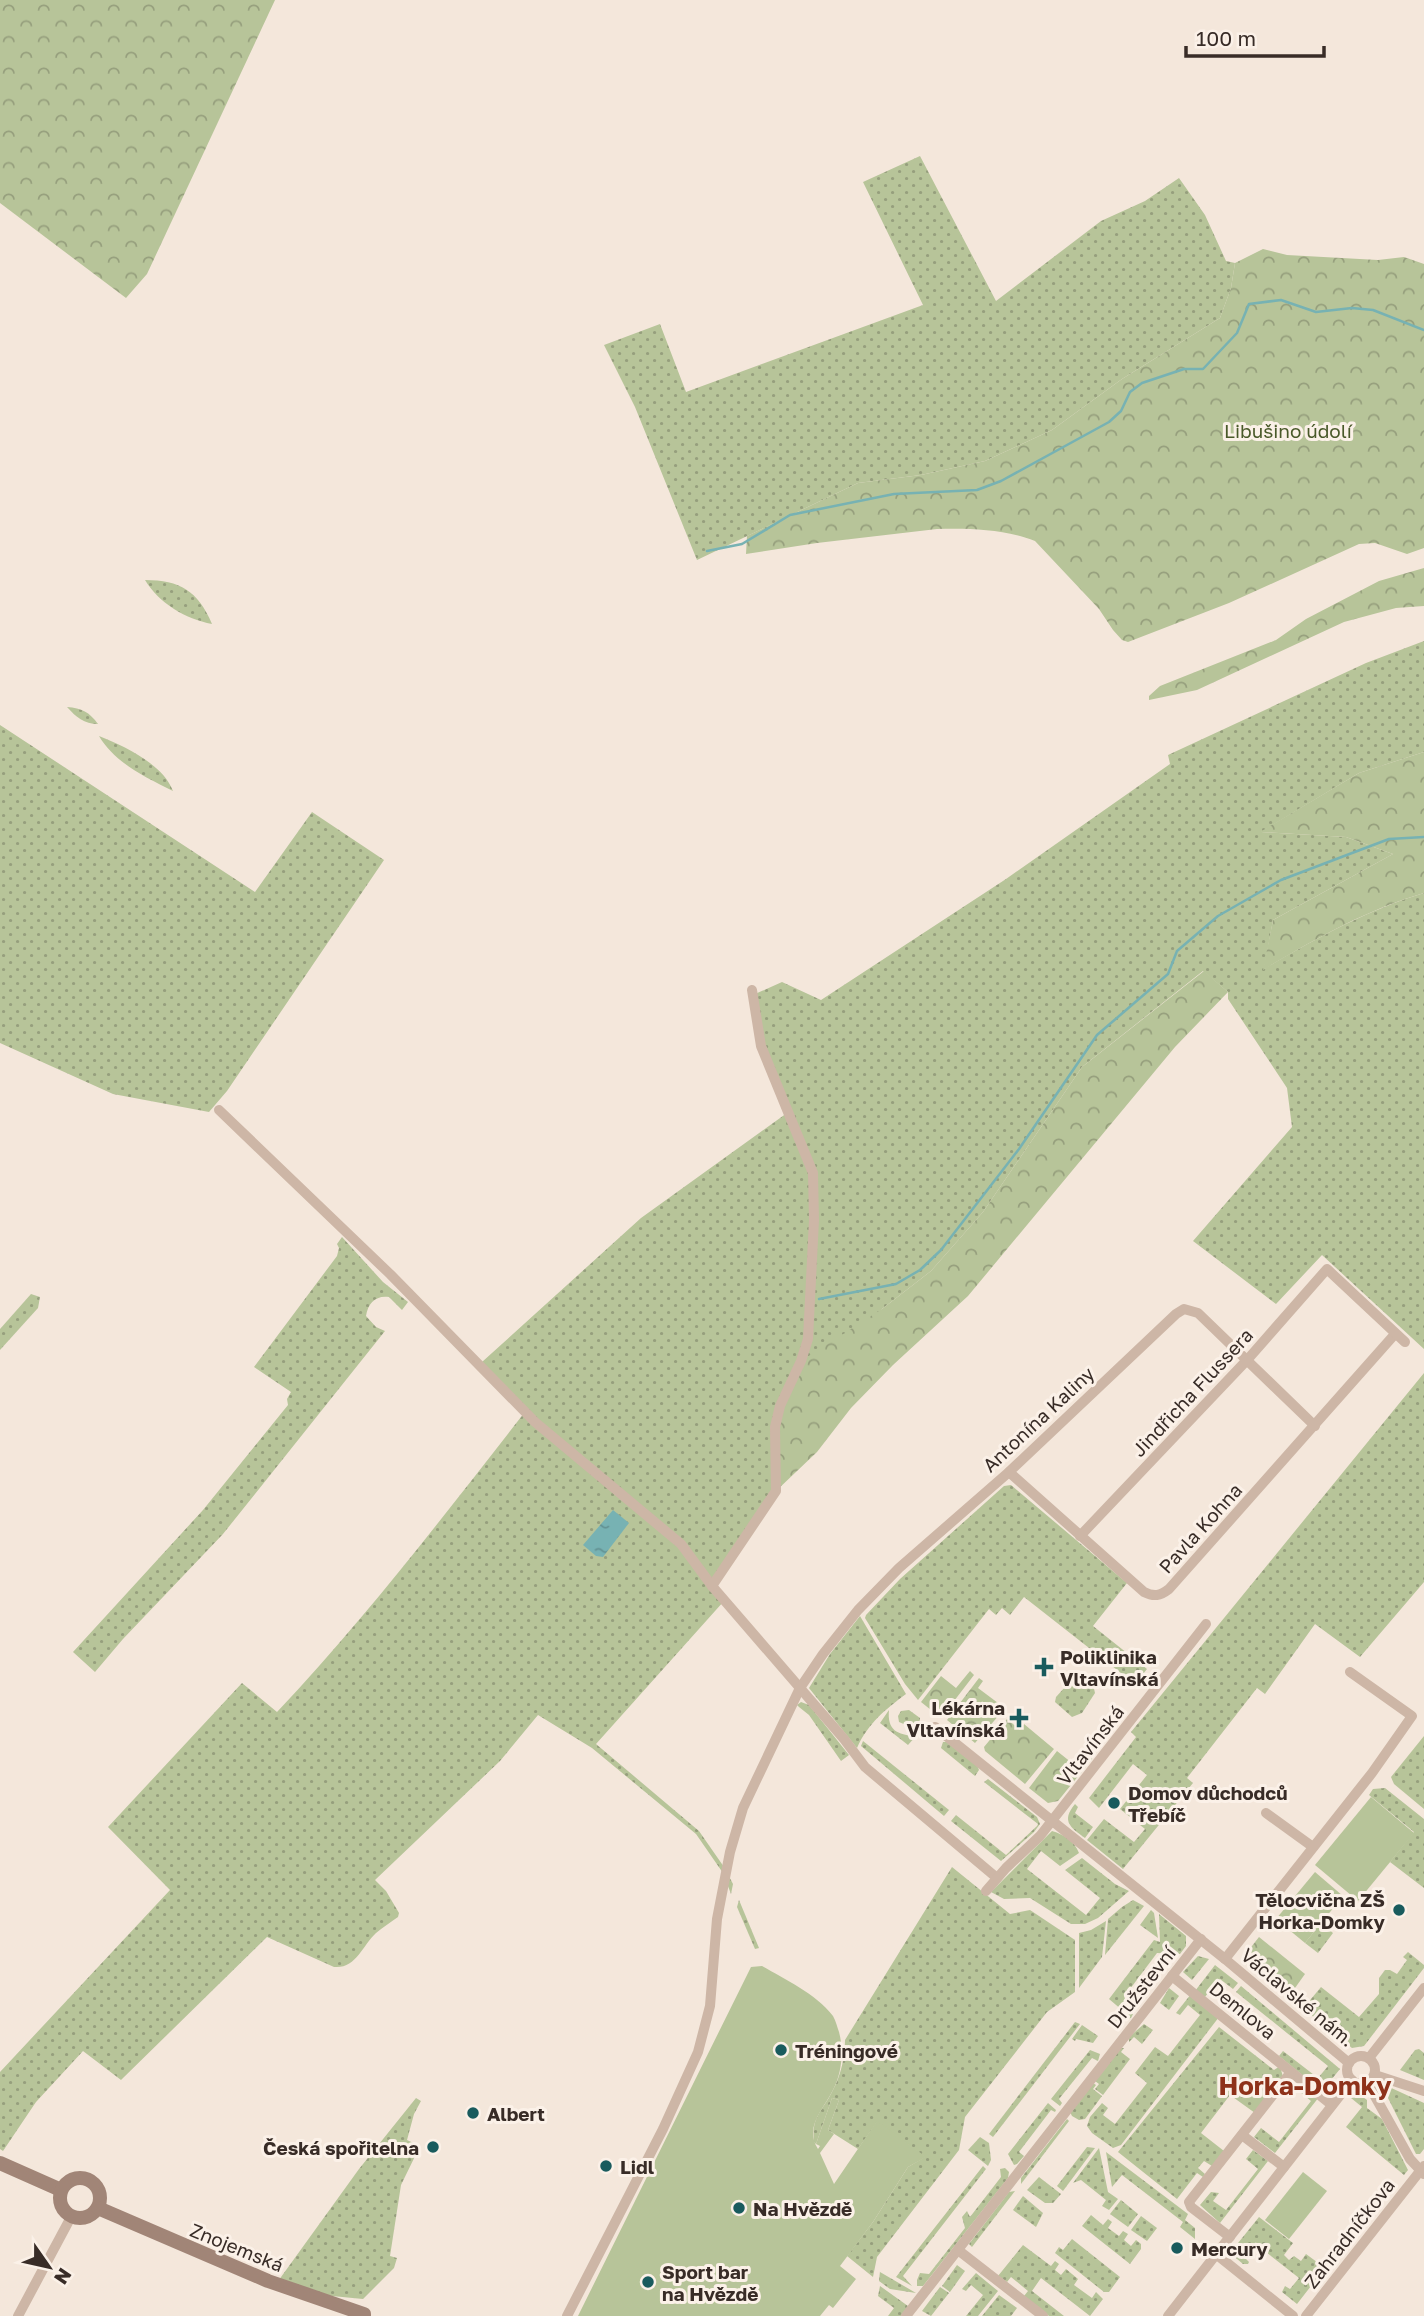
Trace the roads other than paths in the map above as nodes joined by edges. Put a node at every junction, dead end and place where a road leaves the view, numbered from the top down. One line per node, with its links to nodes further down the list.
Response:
1 (752, 990): 9 (street)
2 (219, 1111): 9 (street)
3 (1395, 1334): 4 (street, Jindřicha Flussera); 5 (street, Jindřicha Flussera); 6 (street, Pavla Kohna)
4 (1405, 1342)
5 (1248, 1359): 6 (street, Antonína Kaliny); 7 (street, Antonína Kaliny); 8 (street, Jindřicha Flussera)
6 (1315, 1426): 8 (street, Pavla Kohna)
7 (1009, 1472): 8 (street, Pavla Kohna); 12 (street, Antonína Kaliny)
8 (1080, 1536)
9 (712, 1586): 12 (street)
10 (1206, 1624): 15 (street, Vltavínská)
11 (1350, 1672): 16 (street)
12 (800, 1688): 17 (street); 42 (street)
13 (935, 1727): 15 (street)
14 (1266, 1813): 16 (street)
15 (1052, 1821): 17 (street, Vltavínská); 19 (street)
16 (1313, 1847): 20 (street)
17 (997, 1878): 18 (street, Vltavínská)
18 (986, 1891)
19 (1201, 1939): 20 (street, Družstevní); 21 (street, Družstevní)
20 (1225, 1959): 24 (street, Václavské nám.)
21 (1172, 1976): 25 (street, Demlova); 38 (street, Družstevní)
22 (1424, 1988): 23 (street)
23 (1369, 2058): 24 (street, Václavské nám.); 26 (street, Václavské nám.)
24 (1349, 2063): 27 (street, Václavské nám.)
25 (1290, 2072): 29 (street, Demlova); 30 (street)
26 (1371, 2078): 27 (street); 28 (street); 33 (street, Václavské nám.)
27 (1352, 2080): 29 (street)
28 (1424, 2091)
29 (1332, 2105): 32 (street)
30 (1242, 2135): 32 (street); 37 (street)
31 (0, 2163): 34 (main road)
32 (1284, 2167): 37 (street)
33 (1423, 2170): 47 (street, Zahradníčkova)
34 (61, 2190): 35 (main road); 36 (main road)
35 (98, 2208): 36 (main road); 40 (main road, Znojemská)
36 (71, 2217): 41 (street)
37 (1230, 2237): 39 (street)
38 (958, 2250): 43 (street, Družstevní); 44 (street)
39 (1216, 2255): 45 (street); 46 (street)
40 (364, 2315)
41 (18, 2316)
42 (567, 2316)
43 (906, 2316)
44 (1043, 2316)
45 (1168, 2316)
46 (1293, 2316)
47 (1306, 2316)

